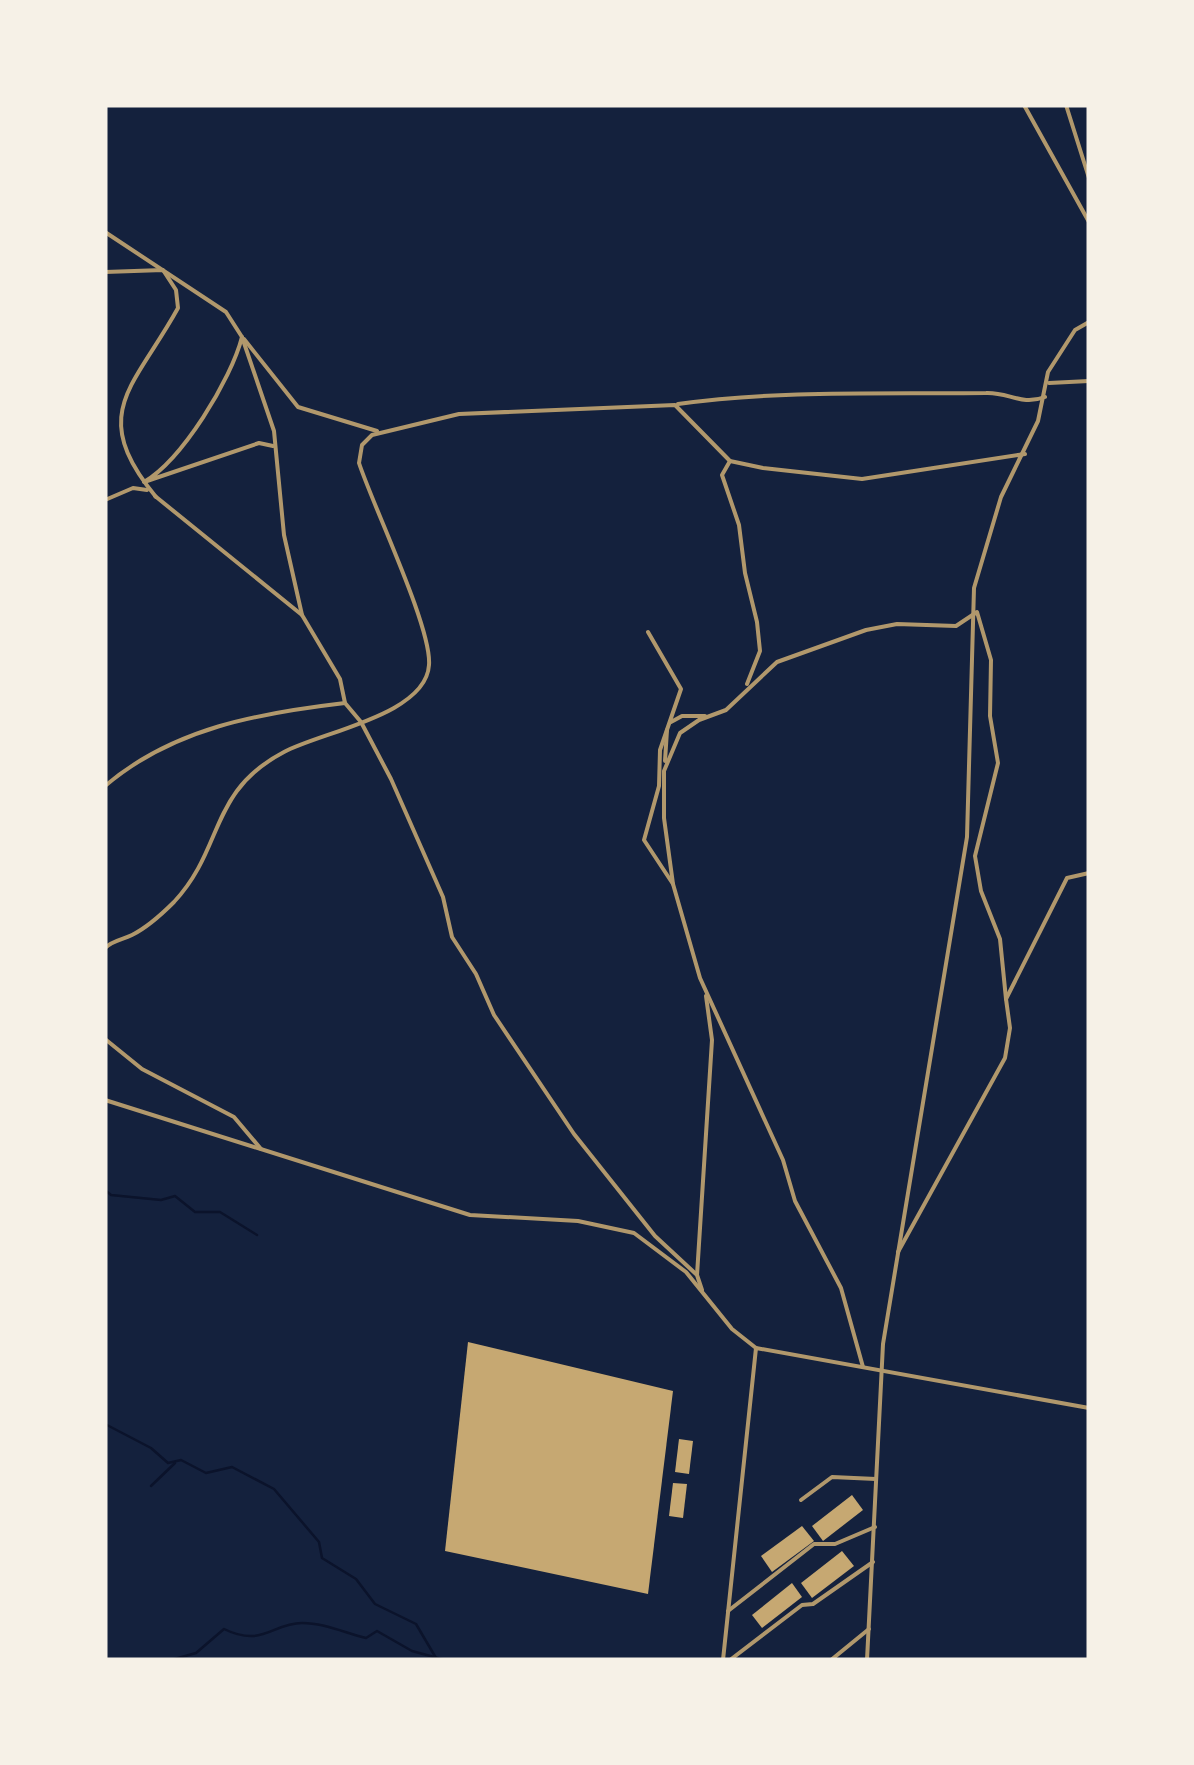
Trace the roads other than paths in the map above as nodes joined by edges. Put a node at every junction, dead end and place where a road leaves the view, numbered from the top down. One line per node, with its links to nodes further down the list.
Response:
1 (1024, 105): 4 (street)
2 (1066, 105): 3 (street)
3 (1089, 178)
4 (1089, 222)
5 (105, 232): 6 (street)
6 (163, 270): 7 (street); 9 (street); 18 (street)
7 (105, 272)
8 (1089, 322): 11 (street)
9 (242, 337): 14 (street); 15 (street); 18 (street)
10 (1089, 382): 11 (street)
11 (1049, 383): 12 (street)
12 (1045, 397): 13 (street); 16 (street)
13 (675, 405): 14 (street); 17 (street)
14 (382, 431): 27 (street)
15 (275, 447): 18 (street); 22 (street)
16 (1025, 454): 17 (street); 21 (street)
17 (730, 460): 24 (street)
18 (144, 482): 19 (street)
19 (156, 497): 20 (street); 22 (street)
20 (105, 500)
21 (977, 612): 24 (street); 35 (street); 39 (street)
22 (302, 615): 25 (street)
23 (648, 632): 28 (street)
24 (745, 688): 26 (street)
25 (345, 703): 27 (street); 30 (street)
26 (710, 716): 28 (street); 29 (street)
27 (362, 722): 33 (street); 40 (street)
28 (668, 725): 29 (street); 32 (street)
29 (664, 771): 32 (street)
30 (105, 786)
31 (1089, 873): 35 (street)
32 (673, 884): 34 (street)
33 (107, 944)
34 (705, 992): 40 (street); 43 (street)
35 (1006, 1000): 39 (street)
36 (105, 1039): 38 (street)
37 (105, 1100): 38 (street)
38 (262, 1150): 41 (street)
39 (896, 1256): 44 (street)
40 (697, 1276): 41 (street)
41 (702, 1290): 42 (street)
42 (756, 1348): 43 (street); 50 (street)
43 (864, 1367): 44 (street)
44 (880, 1369): 45 (street); 46 (street)
45 (1089, 1408)
46 (876, 1479): 47 (street); 48 (street)
47 (801, 1500)
48 (875, 1527): 49 (street); 50 (street)
49 (873, 1562): 51 (street); 52 (street)
50 (728, 1611): 52 (street)
51 (869, 1630): 53 (street); 54 (street)
52 (726, 1660)
53 (831, 1660)
54 (867, 1660)

